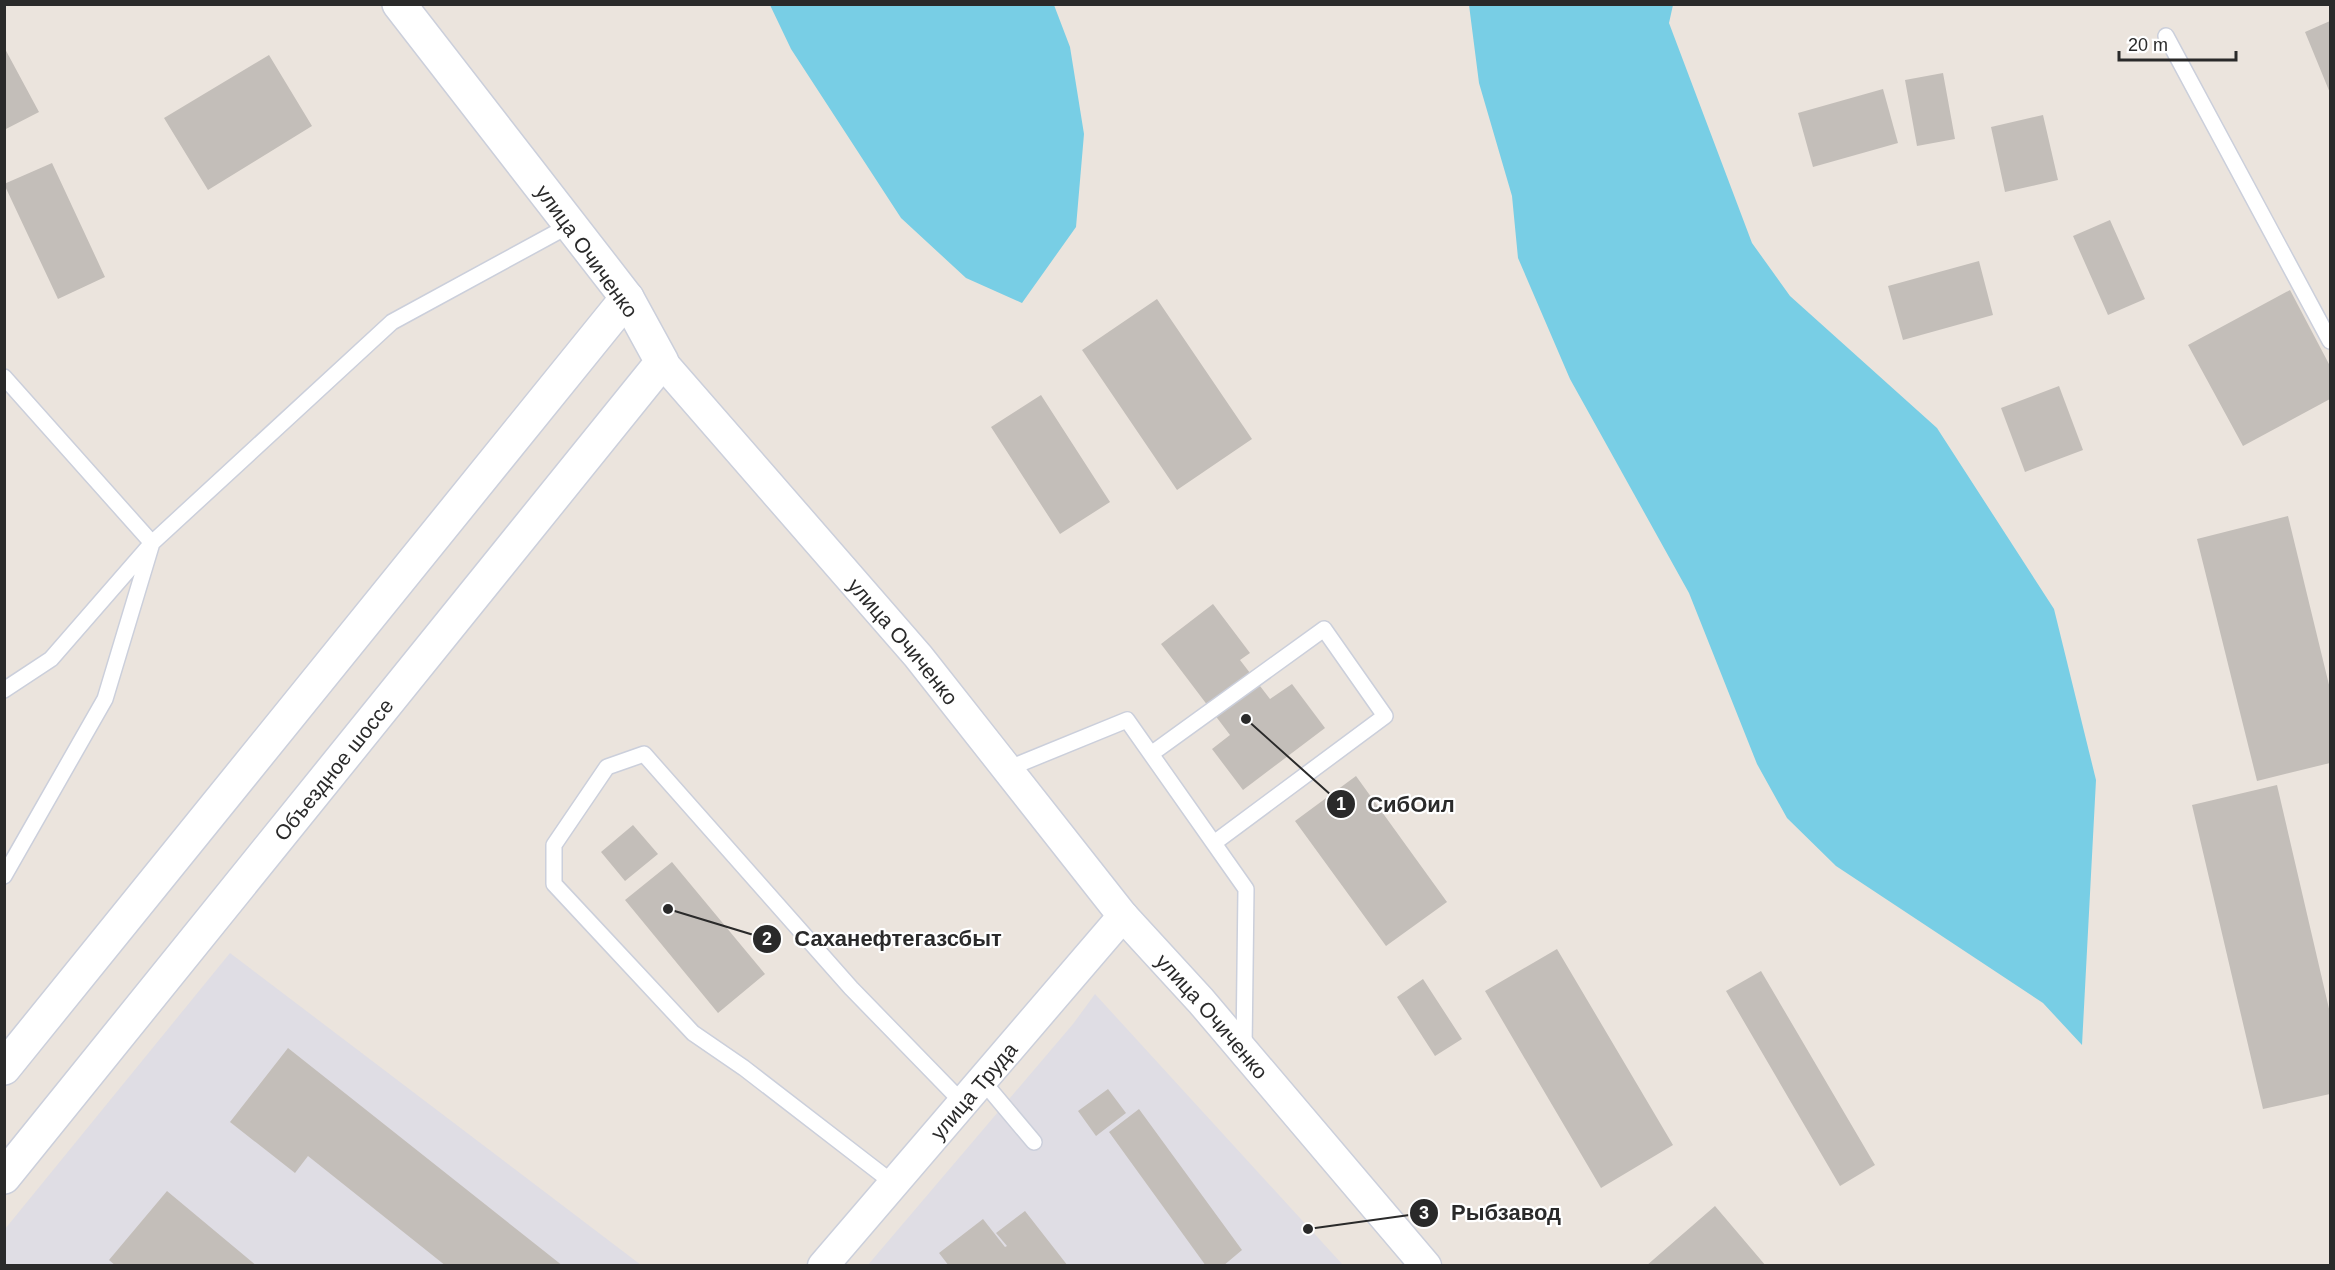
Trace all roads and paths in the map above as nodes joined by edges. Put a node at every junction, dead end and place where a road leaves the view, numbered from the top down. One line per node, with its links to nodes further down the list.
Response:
1 (399, 4): 3 (street, улица Очиченко)
2 (2166, 36): 5 (lane)
3 (570, 225): 4 (street, улица Очиченко); 8 (lane)
4 (627, 298): 6 (street, улица Очиченко); 16 (street)
5 (2331, 341)
6 (662, 362): 11 (street, улица Очиченко); 20 (street, Объездное шоссе)
7 (4, 377): 8 (lane)
8 (152, 543): 9 (lane); 13 (lane)
9 (4, 690)
10 (1151, 754): 11 (lane); 12 (lane); 12 (lane)
11 (1007, 769): 14 (street, улица Очиченко)
12 (1214, 843): 15 (lane)
13 (4, 876)
14 (1123, 916): 15 (street, улица Очиченко); 17 (street, улица Труда)
15 (1244, 1053): 23 (street, улица Очиченко)
16 (4, 1068)
17 (981, 1079): 18 (street, улица Труда); 19 (lane)
18 (962, 1102): 21 (street, улица Труда); 21 (lane)
19 (1034, 1142)
20 (4, 1177)
21 (893, 1183): 22 (street, улица Труда)
22 (823, 1266)
23 (1426, 1266)

